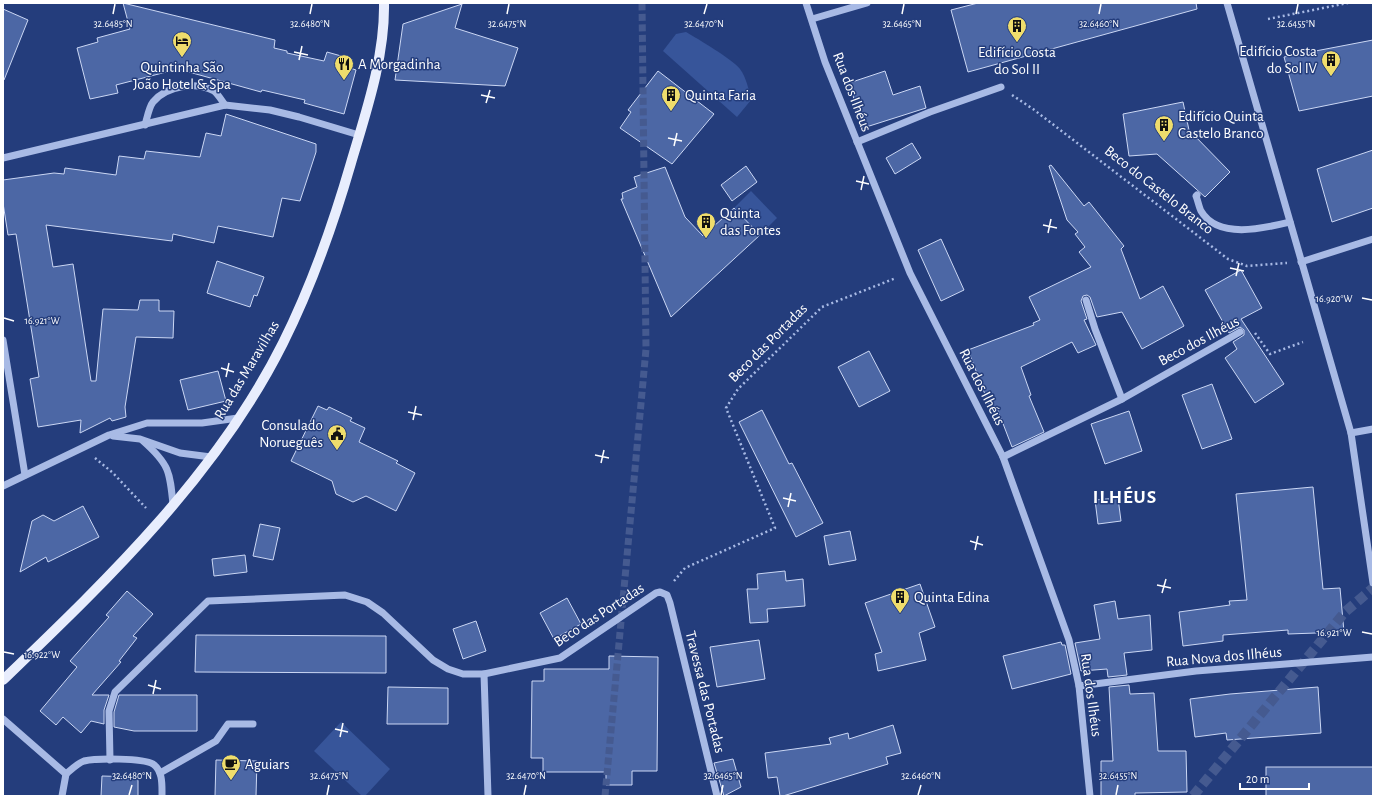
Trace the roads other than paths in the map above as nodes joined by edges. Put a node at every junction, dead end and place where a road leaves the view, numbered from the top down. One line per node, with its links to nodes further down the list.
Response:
1 (384, 3): 9 (main road, Rua das Maravilhas)
2 (806, 3): 5 (street, Rua dos Ilhéus)
3 (867, 3): 5 (street)
4 (1227, 3): 13 (street)
5 (812, 19): 10 (street, Rua dos Ilhéus)
6 (1001, 87): 10 (street)
7 (225, 106): 8 (street); 8 (street); 9 (street)
8 (145, 125): 11 (street)
9 (359, 136): 20 (main road, Rua das Maravilhas)
10 (857, 142): 26 (street, Rua dos Ilhéus)
11 (3, 158)
12 (1197, 195): 13 (street)
13 (1290, 222): 15 (street)
14 (1373, 239): 15 (street)
15 (1301, 262): 22 (street)
16 (1086, 300): 19 (street)
17 (1240, 332): 19 (street, Beco dos Ilhéus)
18 (3, 340): 27 (street)
19 (1122, 399): 26 (street, Beco dos Ilhéus)
20 (238, 418): 23 (street); 25 (main road, Rua das Maravilhas)
21 (1373, 429): 22 (street)
22 (1351, 433): 30 (street)
23 (109, 435): 24 (street); 27 (street)
24 (140, 439): 25 (street); 29 (street)
25 (211, 457): 29 (main road, Rua das Maravilhas)
26 (1003, 457): 35 (street, Rua dos Ilhéus)
27 (25, 476): 28 (street)
28 (3, 486)
29 (173, 505): 34 (main road, Rua das Maravilhas)
30 (1373, 583)
31 (667, 595): 33 (street, Beco das Portadas); 44 (street, Travessa das Portadas)
32 (1373, 658): 35 (street, Rua Nova dos Ilhéus)
33 (484, 674): 38 (street, Beco das Portadas); 43 (street)
34 (3, 680)
35 (1079, 686): 45 (street, Rua dos Ilhéus)
36 (3, 719): 40 (street)
37 (253, 724): 39 (street)
38 (110, 760): 39 (street); 40 (street)
39 (160, 773): 42 (street)
40 (66, 774): 41 (street)
41 (60, 794)
42 (162, 796)
43 (488, 796)
44 (717, 796)
45 (1090, 796)

